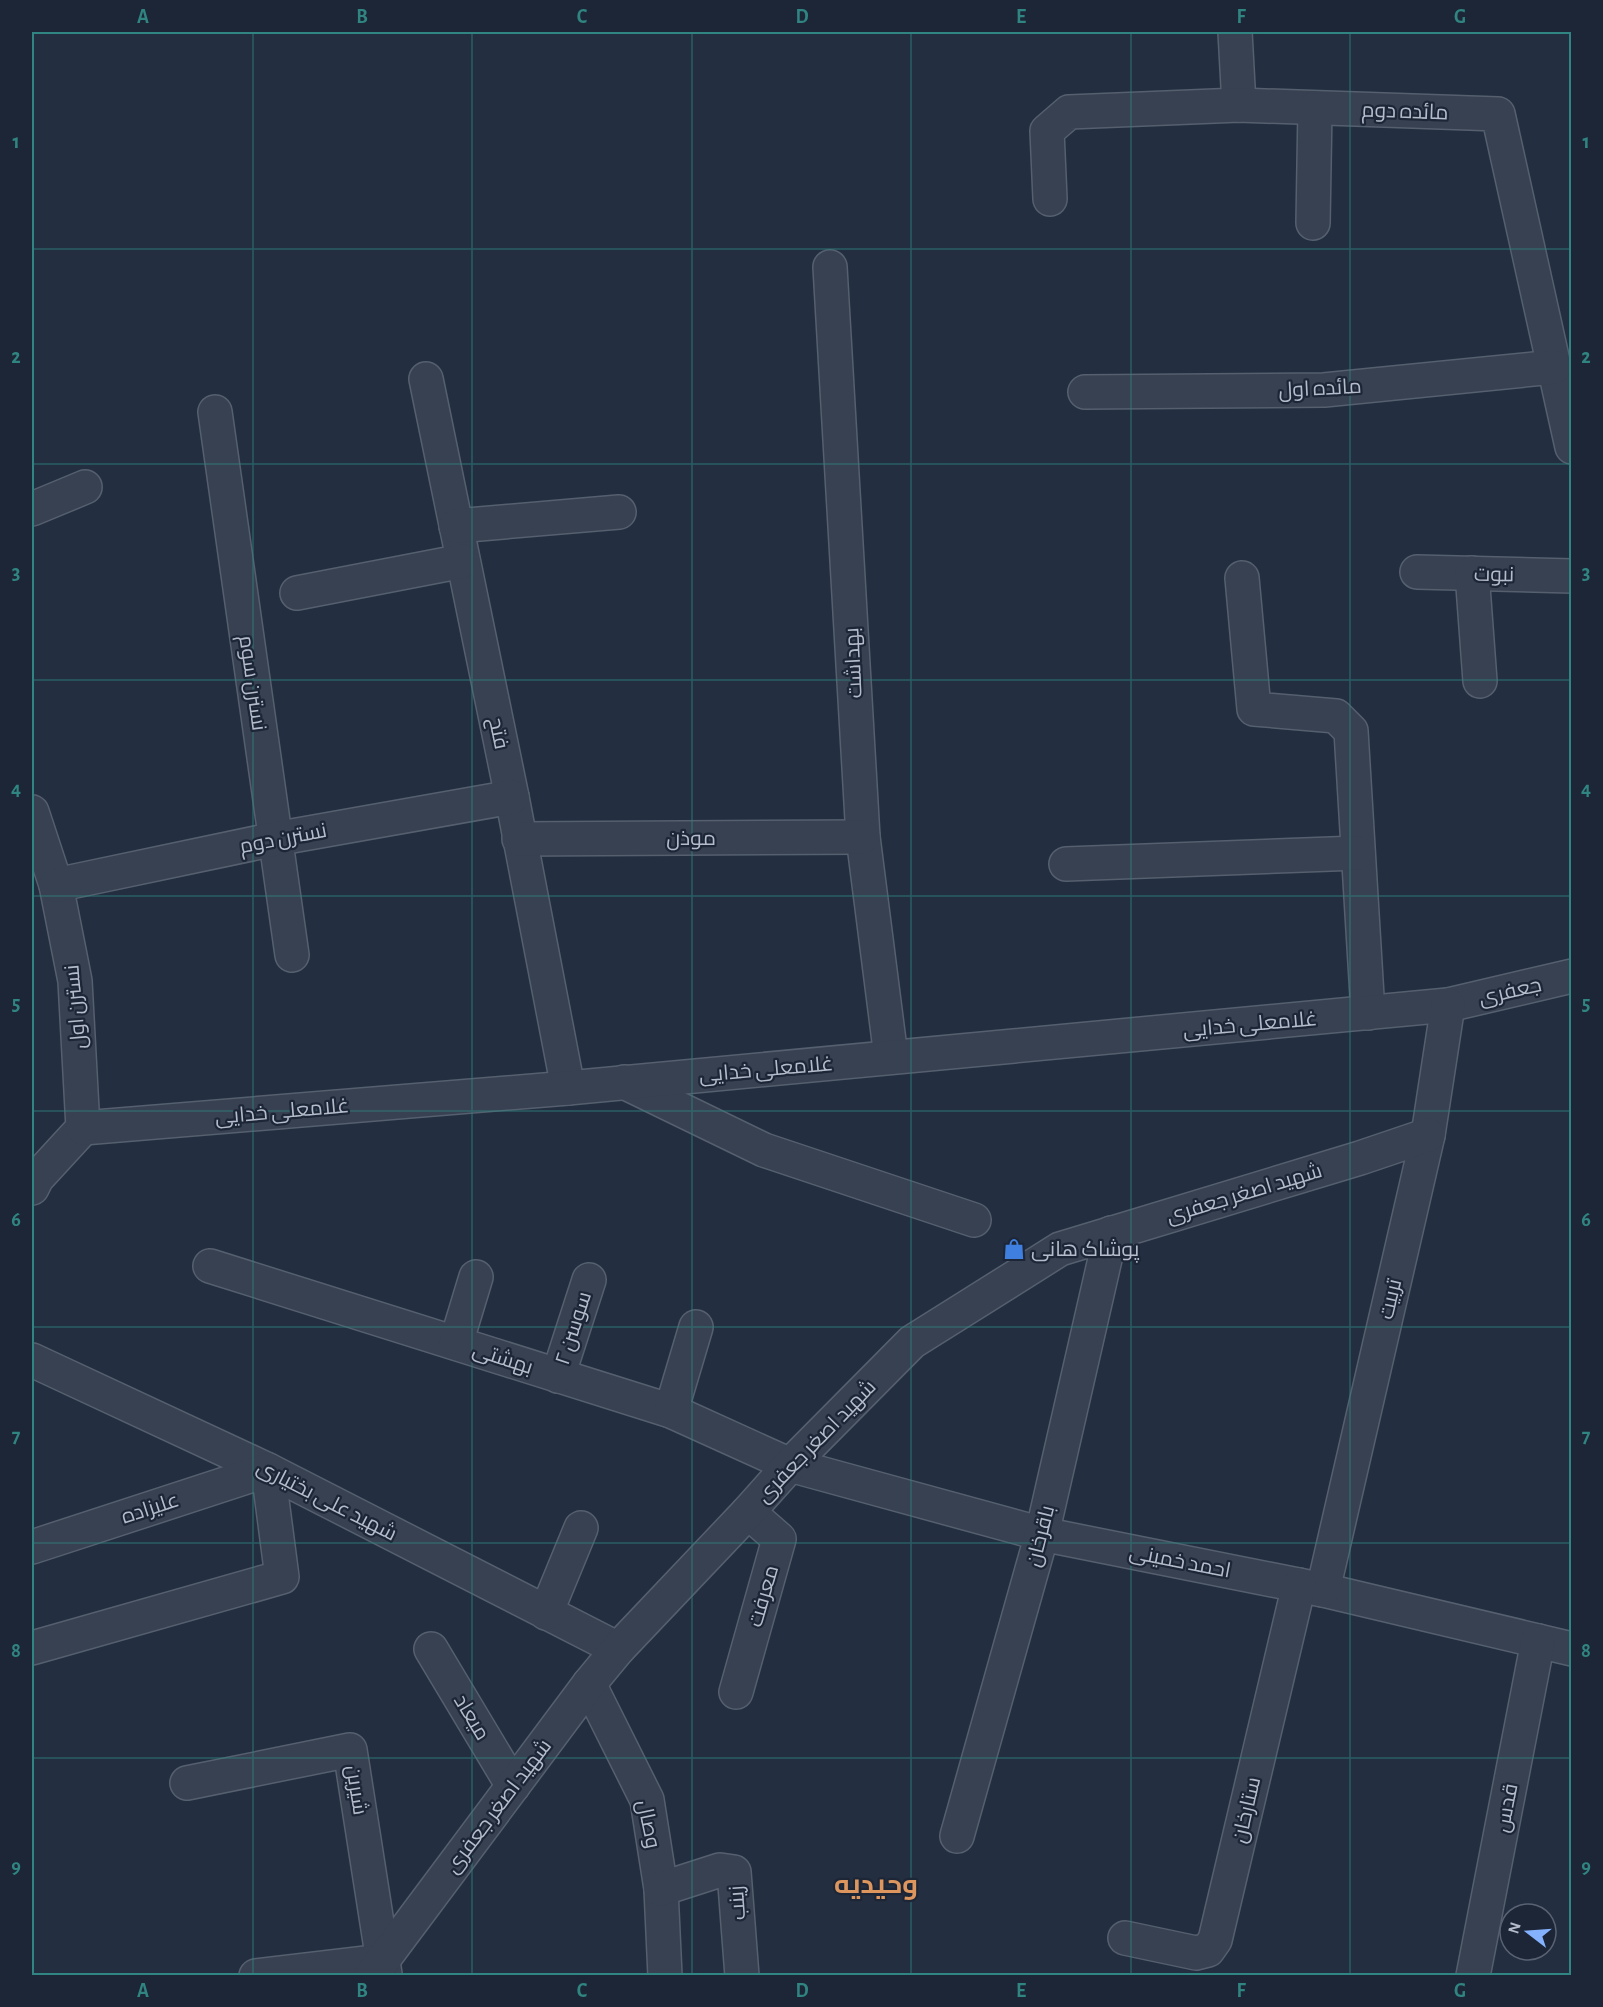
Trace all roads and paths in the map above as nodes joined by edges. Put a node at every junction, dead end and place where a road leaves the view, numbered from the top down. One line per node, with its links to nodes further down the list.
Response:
1 (1235, 32): 2 (street)
2 (1239, 105): 3 (street, مائده دوم); 4 (street, مائده دوم)
3 (1315, 108): 5 (street); 7 (street, مائده دوم)
4 (1050, 200)
5 (1313, 223)
6 (830, 267): 25 (street, بهداشت)
7 (1554, 367): 9 (street, مائده اول); 11 (street, مائده دوم)
8 (426, 379): 15 (street, فتح)
9 (1084, 392)
10 (215, 412): 26 (street, نسترن سوم)
11 (1572, 447)
12 (85, 487): 13 (street)
13 (32, 509)
14 (620, 512): 15 (street)
15 (456, 526): 16 (street, فتح)
16 (463, 561): 21 (street); 23 (street, فتح)
17 (1417, 572): 18 (street, نبوت)
18 (1472, 573): 19 (street, نبوت); 22 (street)
19 (1572, 576)
20 (1242, 578): 28 (street)
21 (297, 593)
22 (1480, 681)
23 (512, 797): 26 (street, نسترن دوم); 27 (street, فتح)
24 (32, 812): 30 (street, نسترن اول)
25 (863, 837): 27 (street, موذن); 35 (street, بهداشت)
26 (275, 839): 30 (street, نسترن دوم); 31 (street, نسترن سوم)
27 (519, 839): 37 (street, فتح)
28 (1358, 853): 29 (street); 34 (street)
29 (1066, 864)
30 (56, 885): 38 (street, نسترن اول)
31 (292, 955)
32 (1572, 976): 33 (street, جعفری)
33 (1448, 1005): 34 (street, غلامعلی خدایی); 39 (street, تربیت)
34 (1368, 1013): 35 (street, غلامعلی خدایی)
35 (891, 1057): 36 (street, غلامعلی خدایی)
36 (624, 1083): 37 (street, غلامعلی خدایی); 41 (street)
37 (568, 1088): 38 (street, غلامعلی خدایی)
38 (83, 1128): 40 (street)
39 (1428, 1135): 42 (street, شهید اصغر جعفری); 57 (street, تربیت)
40 (32, 1188)
41 (974, 1220)
42 (1111, 1233): 51 (street, شهید اصغر جعفری); 55 (street, باقرخان)
43 (210, 1266): 47 (street, بهشتی)
44 (476, 1277): 47 (street)
45 (589, 1280): 49 (street, سوسن ۲)
46 (696, 1327): 50 (street)
47 (456, 1343): 49 (street, بهشتی)
48 (32, 1360): 52 (street, شهید علی بختیاری)
49 (558, 1376): 50 (street, بهشتی)
50 (671, 1411): 51 (street, بهشتی)
51 (790, 1465): 53 (street, شهید اصغر جعفری); 55 (street, احمد خمینی)
52 (268, 1470): 56 (street, علیزاده); 58 (street, شهید علی بختیاری); 60 (street)
53 (748, 1512): 62 (street, شهید اصغر جعفری); 65 (street, معرفت)
54 (581, 1528): 58 (street)
55 (1042, 1534): 57 (street, احمد خمینی); 68 (street, باقرخان)
56 (32, 1546)
57 (1311, 1588): 59 (street, احمد خمینی); 70 (street, ستارخان)
58 (546, 1612): 62 (street, شهید علی بختیاری)
59 (1538, 1641): 63 (street, احمد خمینی); 75 (street, قدس)
60 (32, 1648)
61 (431, 1649): 67 (street, میعاد)
62 (618, 1649): 64 (street, شهید اصغر جعفری)
63 (1572, 1650)
64 (589, 1684): 67 (street, شهید اصغر جعفری); 69 (street, وصال)
65 (736, 1692)
66 (187, 1783): 71 (street, شیرین)
67 (513, 1786): 71 (street, شهید اصغر جعفری)
68 (957, 1836)
69 (660, 1889): 73 (street, وصال); 74 (street, زینب)
70 (1125, 1938)
71 (380, 1970): 72 (street)
72 (256, 1976)
73 (665, 1976)
74 (742, 1976)
75 (1473, 1976)

